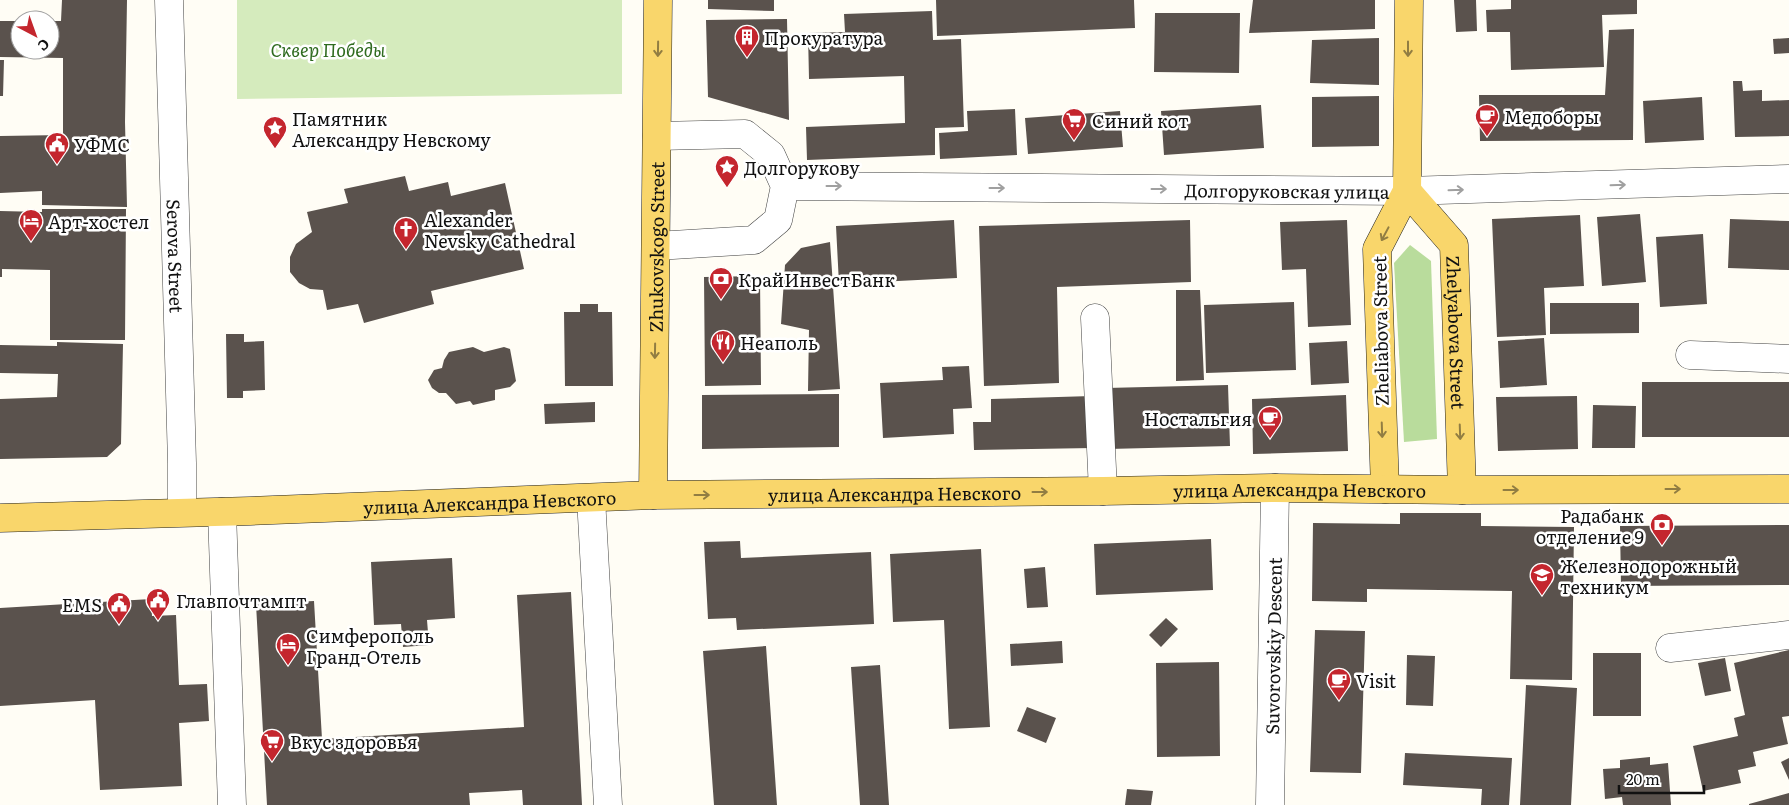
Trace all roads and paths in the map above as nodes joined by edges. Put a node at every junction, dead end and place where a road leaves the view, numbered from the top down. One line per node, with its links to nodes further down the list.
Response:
1 (169, 0): 19 (street, Serova Street)
2 (658, 0): 4 (main road, Zhukovskogo Street, one-way to 4)
3 (1409, 0): 7 (main road, Zheliabova Street, one-way to 7)
4 (657, 136): 6 (street); 8 (main road, Zhukovskogo Street)
5 (1789, 179): 7 (street, Долгоруковская улица, one-way to 5)
6 (786, 186): 7 (street, Долгоруковская улица, one-way to 7); 8 (street)
7 (1407, 191): 14 (main road, Zheliabova Street, one-way to 14); 15 (main road, Zhelyabova Street, one-way to 15)
8 (656, 246): 17 (main road, Zhukovskogo Street, one-way to 17)
9 (1095, 318): 16 (street)
10 (1690, 355): 11 (street)
11 (1789, 359)
12 (1275, 488): 14 (main road, улица Александра Невского); 16 (main road, улица Александра Невского); 24 (street, Suvorovskiy Descent)
13 (1789, 488): 15 (main road, улица Александра Невского, one-way to 13)
14 (1384, 489): 15 (main road, улица Александра Невского)
15 (1462, 490)
16 (1103, 492): 17 (main road, улица Александра Невского, one-way to 16)
17 (653, 495): 18 (main road, улица Александра Невского)
18 (591, 498): 20 (main road, улица Александра Невского); 26 (street)
19 (182, 512): 20 (main road, улица Александра Невского); 21 (main road, улица Александра Невского)
20 (222, 512): 25 (street)
21 (0, 518)
22 (1789, 635): 23 (street)
23 (1670, 648)
24 (1275, 803)
25 (232, 805)
26 (608, 805)

